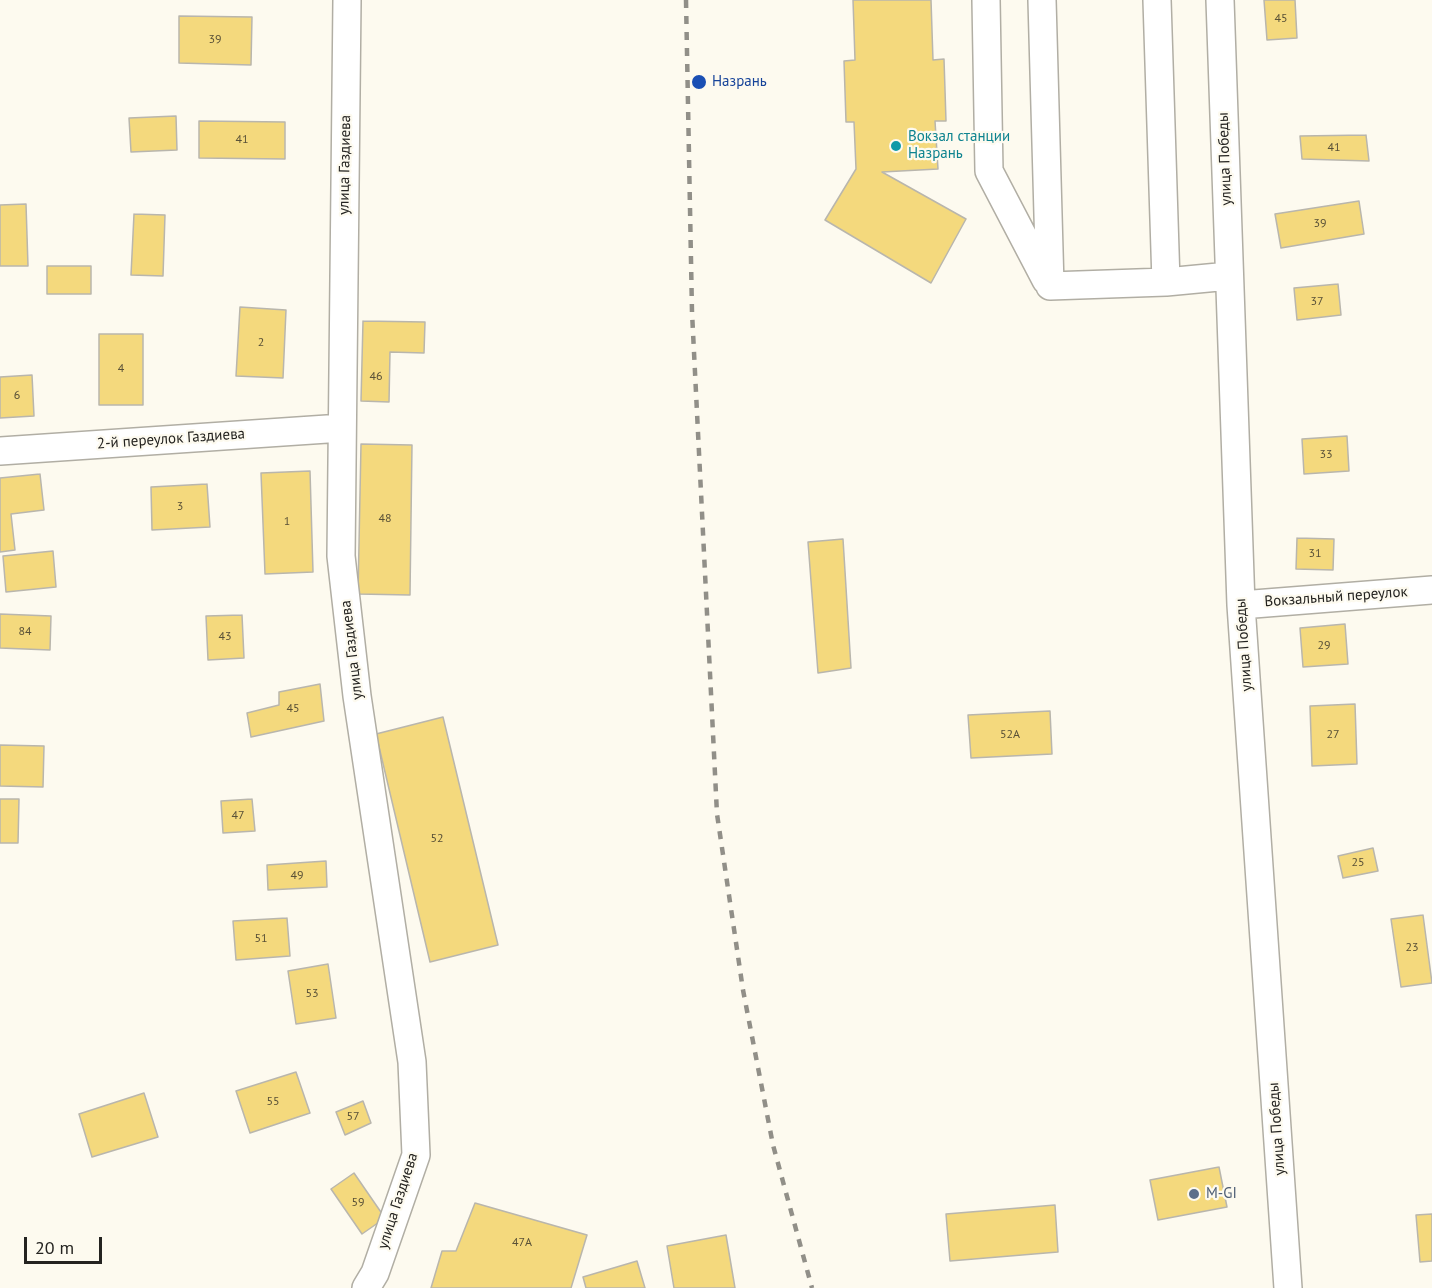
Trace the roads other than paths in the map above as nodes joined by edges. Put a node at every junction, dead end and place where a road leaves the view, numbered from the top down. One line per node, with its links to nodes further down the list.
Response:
1 (347, 0): 9 (street, улица Газдиева)
2 (986, 0): 8 (street)
3 (1042, 0): 8 (street)
4 (1157, 0): 7 (street)
5 (1220, 0): 6 (street, улица Победы)
6 (1228, 276): 7 (street); 12 (street, улица Победы)
7 (1166, 282): 8 (street)
8 (1050, 286)
9 (342, 428): 10 (street, 2-й переулок Газдиева); 13 (street, улица Газдиева)
10 (0, 451)
11 (1432, 590): 12 (street, Вокзальный переулок)
12 (1240, 605): 14 (street, улица Победы)
13 (366, 1288)
14 (1288, 1288)

